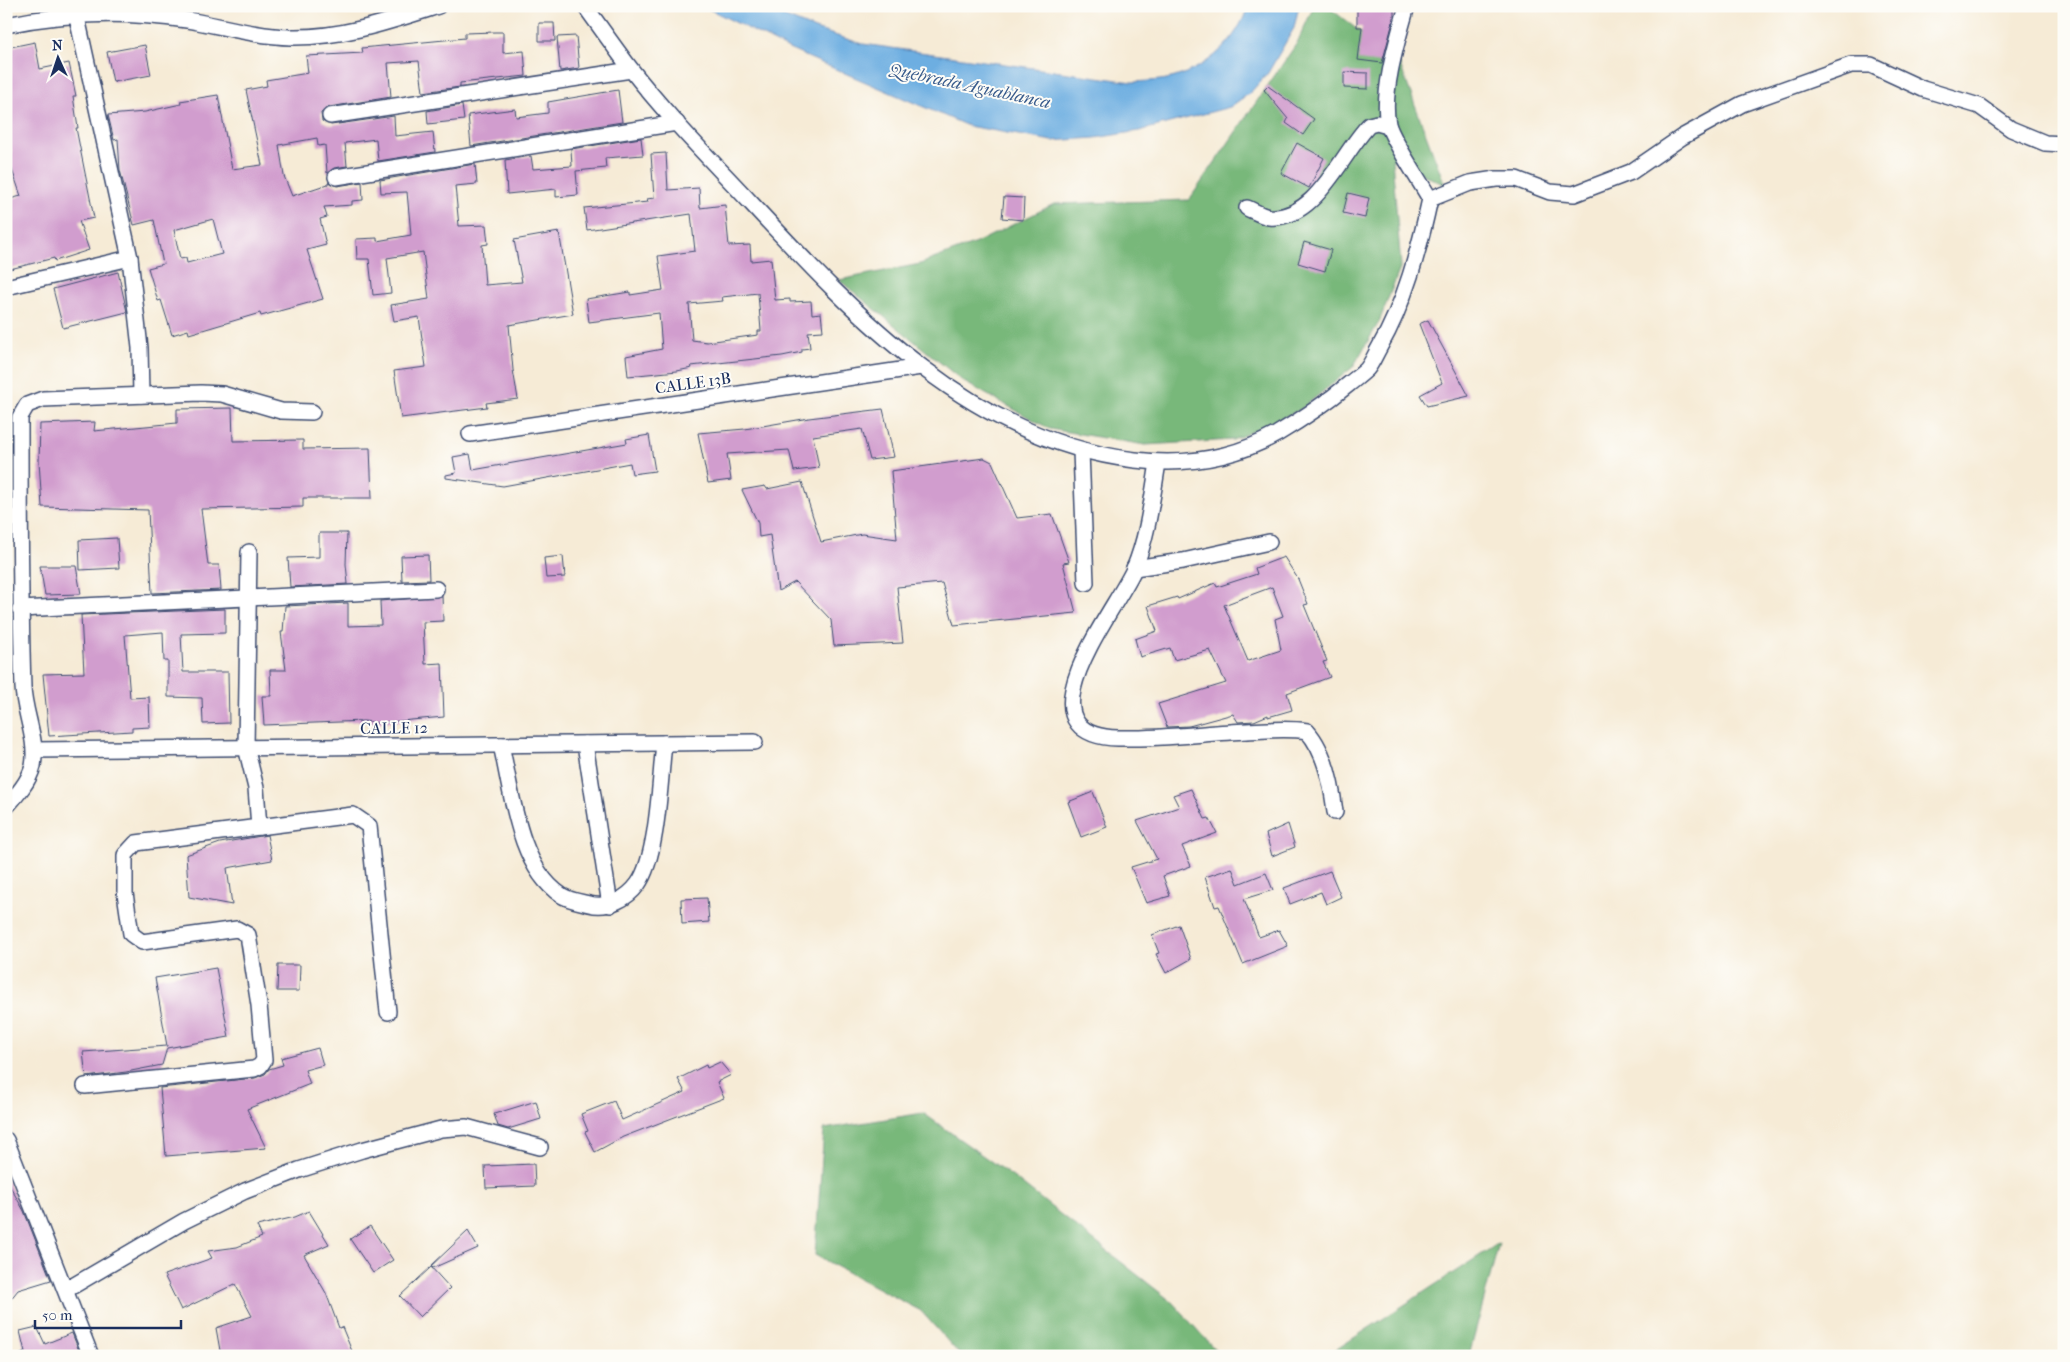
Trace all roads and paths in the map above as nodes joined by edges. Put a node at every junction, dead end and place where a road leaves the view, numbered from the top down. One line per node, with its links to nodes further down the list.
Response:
1 (438, 6): 4 (street)
2 (585, 6): 7 (street)
3 (1408, 6): 10 (street)
4 (153, 11): 5 (street)
5 (76, 13): 6 (street); 15 (street)
6 (6, 25)
7 (631, 70): 8 (street); 9 (street)
8 (330, 116)
9 (677, 123): 12 (street); 17 (street)
10 (1388, 126): 13 (street); 14 (street)
11 (2064, 144): 13 (street)
12 (336, 176)
13 (1430, 199): 22 (street)
14 (1247, 208)
15 (130, 258): 16 (street); 18 (street)
16 (6, 286)
17 (921, 367): 20 (street, CALLE 13B); 21 (street)
18 (141, 395): 19 (street); 29 (street)
19 (312, 412)
20 (470, 434)
21 (1081, 451): 22 (street); 26 (street)
22 (1158, 463): 25 (street)
23 (1269, 542): 25 (street)
24 (249, 552): 28 (street)
25 (1134, 568): 37 (street)
26 (1086, 583)
27 (436, 589): 28 (street)
28 (249, 599): 29 (street); 34 (street)
29 (20, 609): 35 (street)
30 (754, 742): 31 (street, CALLE 12)
31 (664, 743): 33 (street, CALLE 12); 39 (street)
32 (501, 744): 33 (street, CALLE 12); 34 (street, CALLE 12); 39 (street)
33 (585, 744): 39 (street)
34 (246, 748): 35 (street, CALLE 12); 38 (street)
35 (34, 750): 36 (street)
36 (6, 807)
37 (1335, 812)
38 (259, 826): 40 (street); 41 (street)
39 (610, 905)
40 (388, 1012)
41 (84, 1086)
42 (6, 1140): 44 (street)
43 (540, 1147): 44 (street)
44 (66, 1290): 45 (street)
45 (92, 1356)

